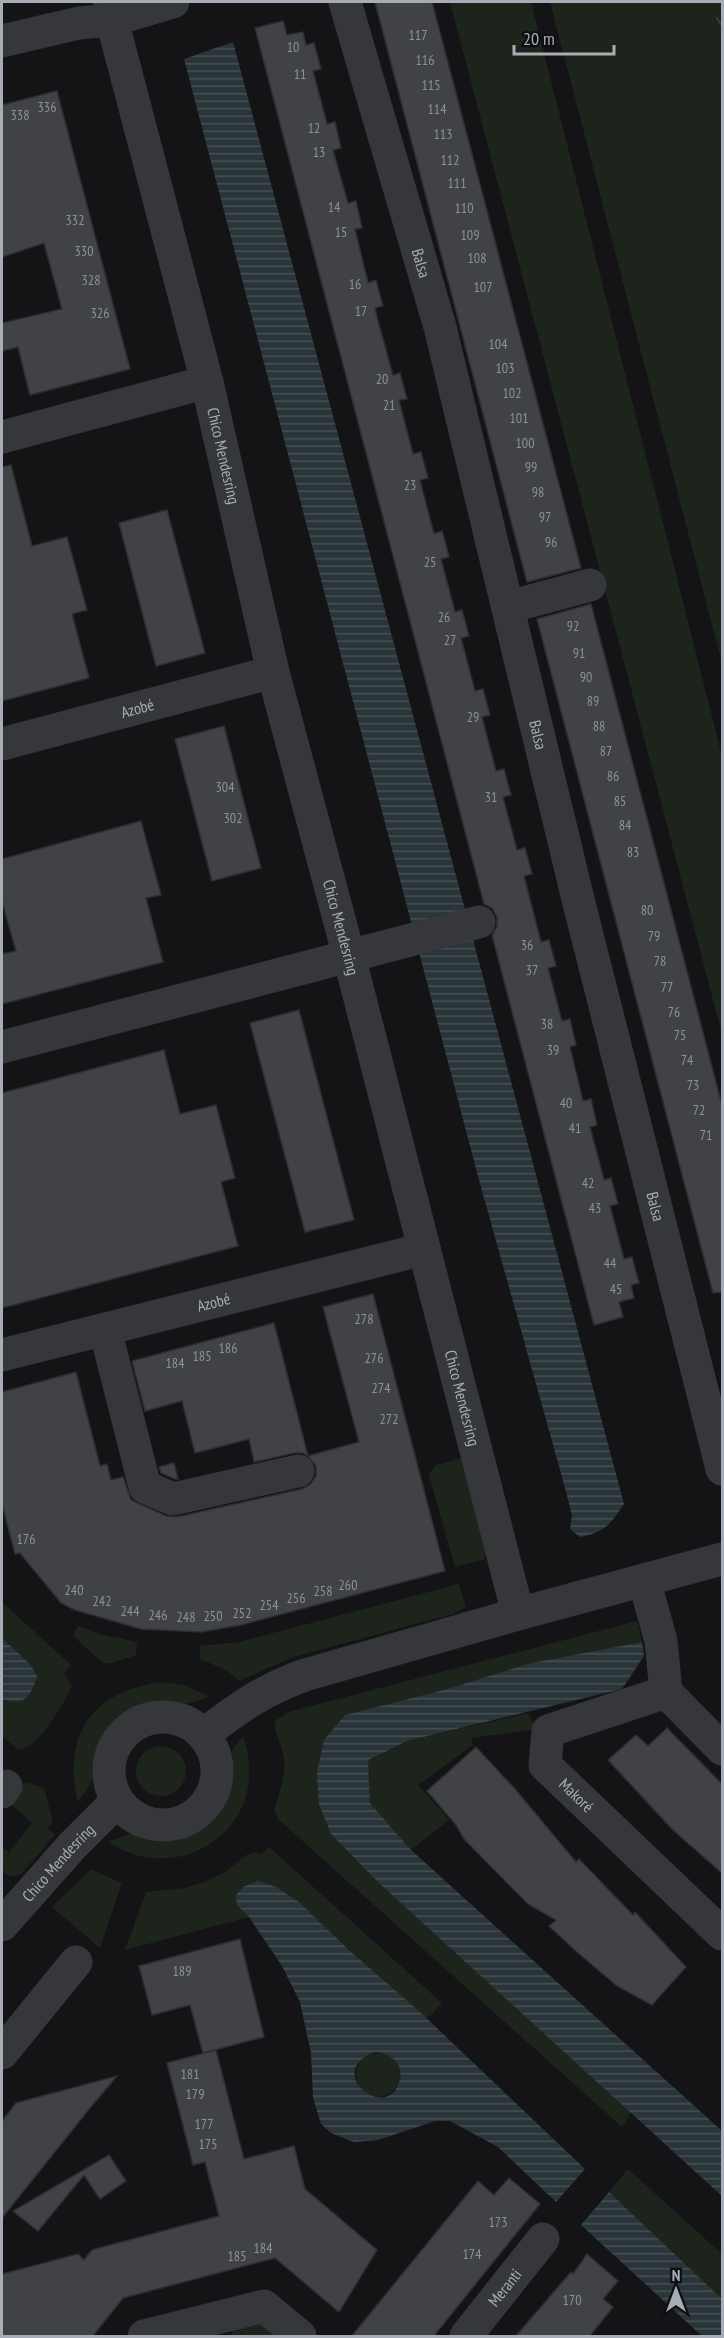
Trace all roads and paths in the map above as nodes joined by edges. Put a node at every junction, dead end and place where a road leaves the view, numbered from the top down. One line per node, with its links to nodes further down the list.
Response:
1 (173, 2): 3 (street)
2 (345, 2): 8 (street, Balsa)
3 (111, 11): 4 (street); 5 (street, Chico Mendesring)
4 (2, 41)
5 (207, 382): 6 (street); 9 (street, Chico Mendesring)
6 (2, 437)
7 (590, 585): 8 (street)
8 (508, 607): 17 (street, Balsa)
9 (273, 672): 10 (street, Azobé); 12 (street, Chico Mendesring)
10 (2, 744)
11 (479, 921): 12 (street)
12 (349, 956): 13 (street); 14 (street, Chico Mendesring)
13 (2, 1047)
14 (424, 1249): 15 (street, Azobé); 21 (street, Chico Mendesring)
15 (105, 1329): 16 (street, Azobé); 18 (street)
16 (2, 1355)
17 (723, 1469)
18 (298, 1471)
19 (723, 1559): 20 (street)
20 (644, 1580): 21 (street); 22 (street)
21 (519, 1614): 23 (street)
22 (666, 1692): 24 (street); 27 (street, Makoré)
23 (203, 1735): 25 (street); 25 (street)
24 (723, 1749)
25 (117, 1801): 26 (street, Chico Mendesring)
26 (8, 1904)
27 (723, 1934)
28 (76, 1962): 29 (street)
29 (2, 2053)
30 (543, 2239): 33 (street, Meranti)
31 (144, 2337): 32 (street)
32 (300, 2337)
33 (466, 2337)

